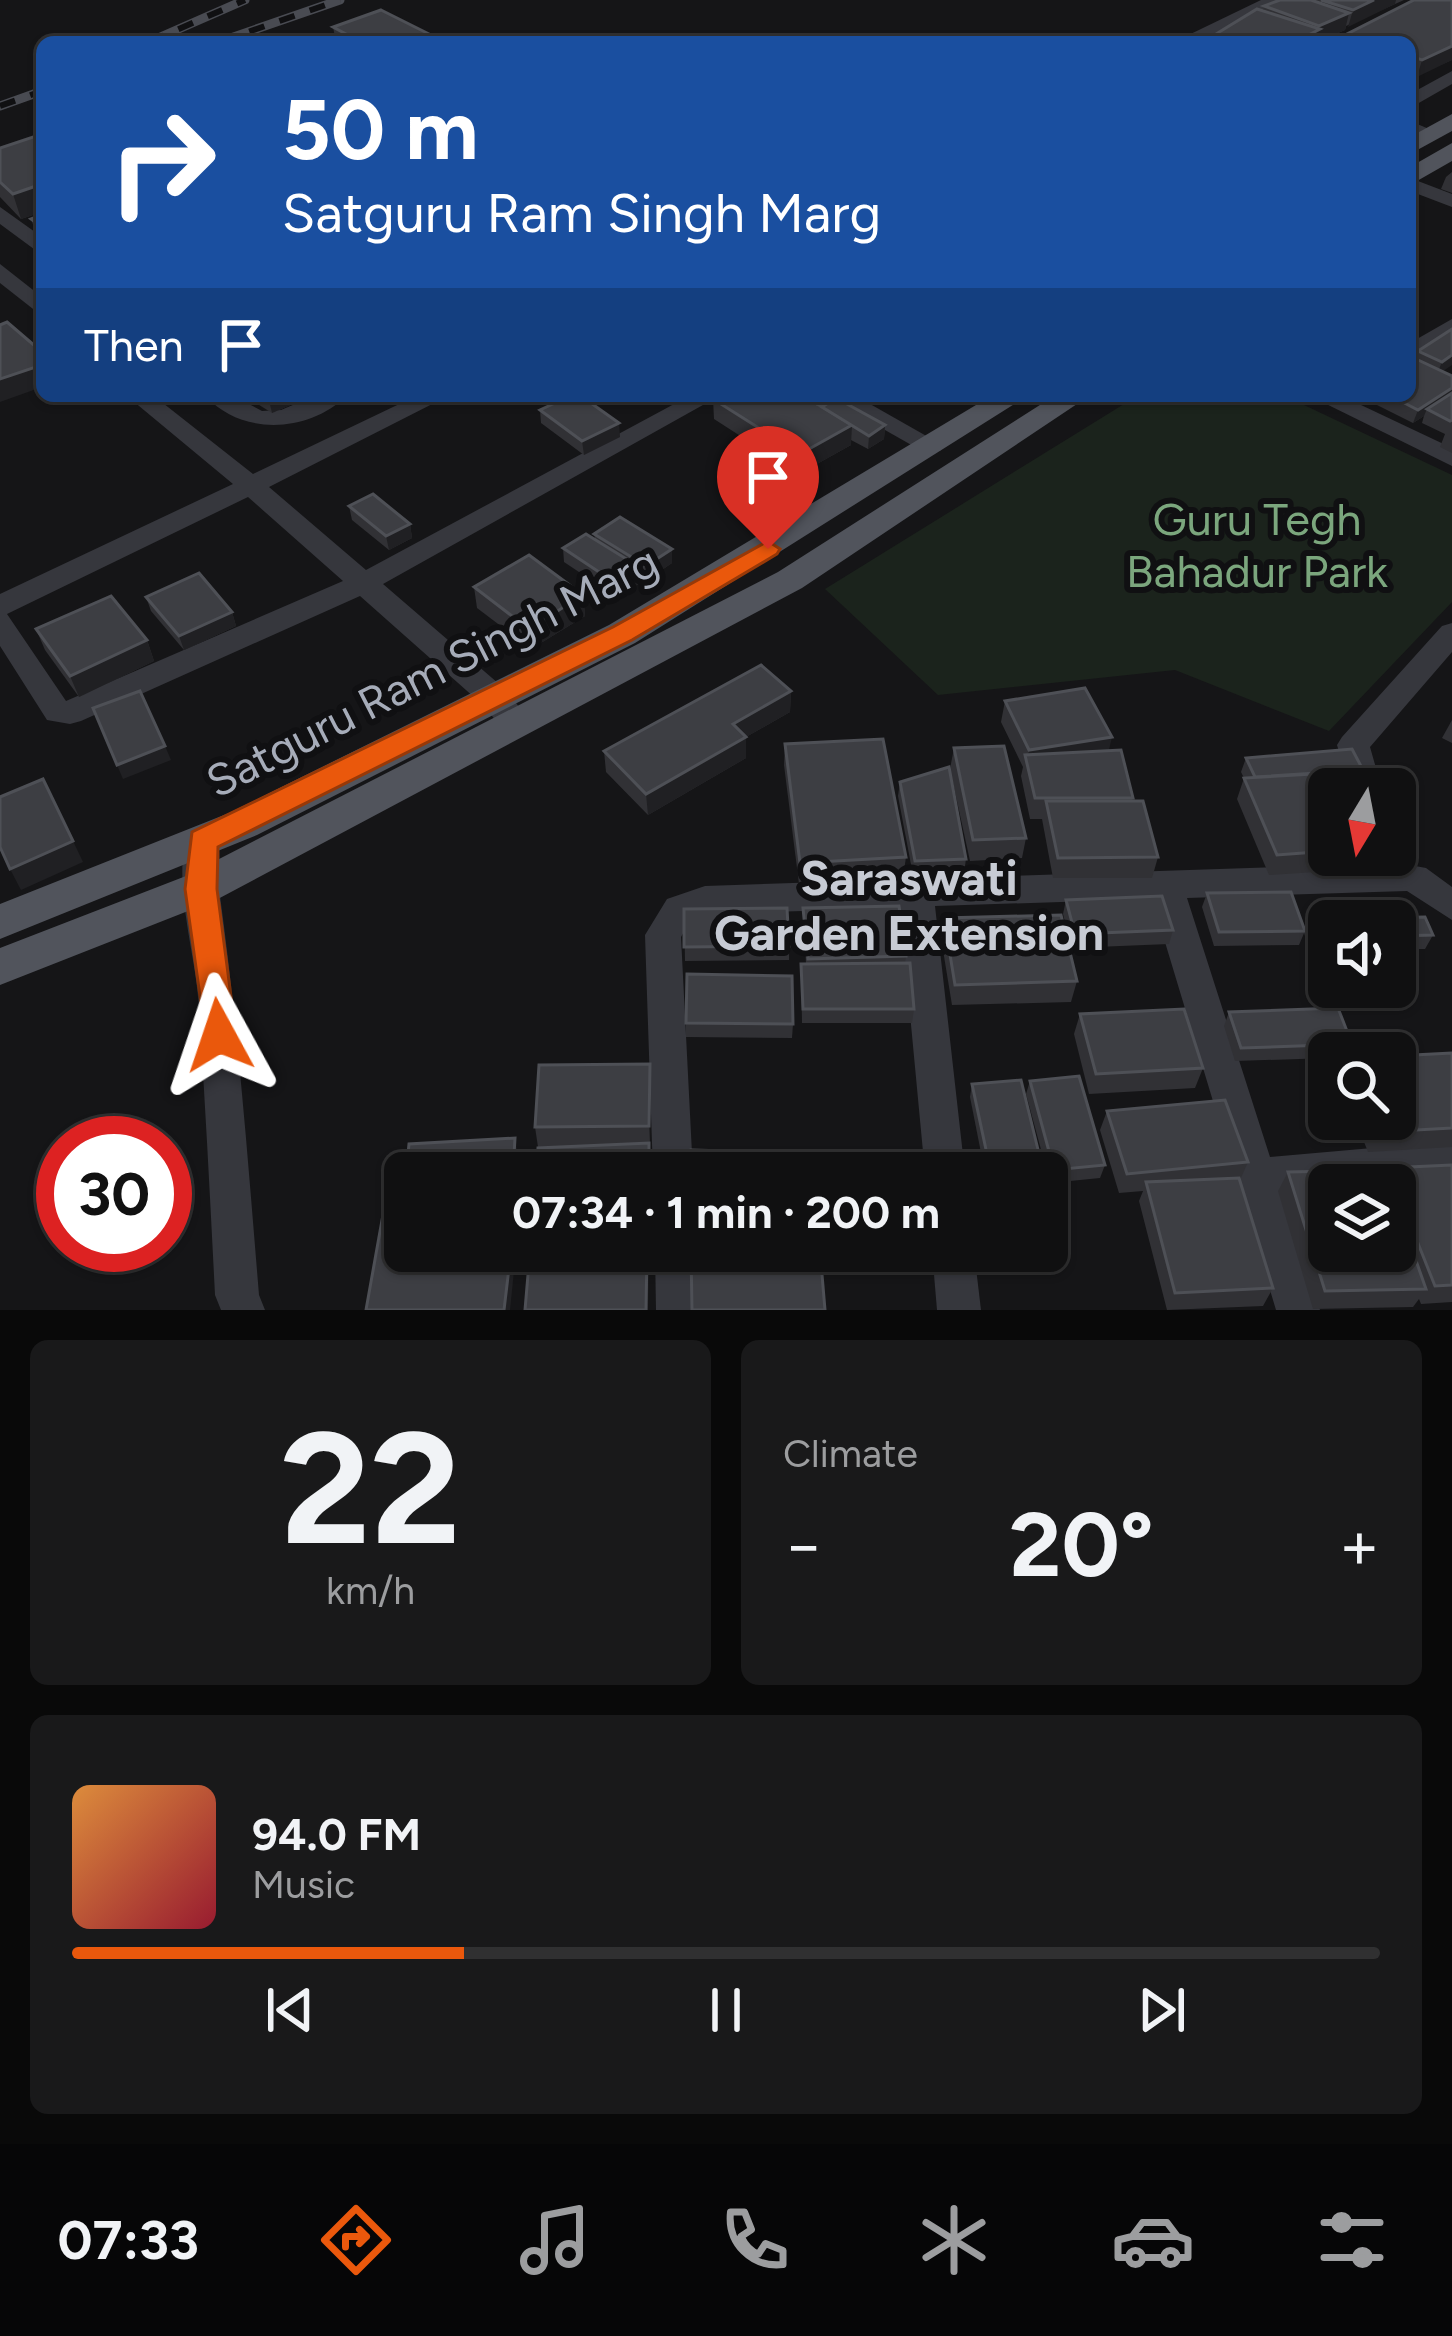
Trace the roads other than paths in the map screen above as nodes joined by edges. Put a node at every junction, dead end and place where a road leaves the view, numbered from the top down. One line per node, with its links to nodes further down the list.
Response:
1 (1275, 0): 2 (street)
2 (1196, 36)
3 (1452, 76): 4 (street)
4 (1416, 98)
5 (1452, 150): 6 (main road)
6 (1416, 177)
7 (1416, 184): 8 (street)
8 (1452, 201)
9 (0, 213): 10 (street)
10 (32, 229): 11 (street)
11 (0, 241)
12 (0, 271): 13 (street)
13 (36, 304)
14 (1452, 326): 15 (street)
15 (1416, 350)
16 (147, 402): 27 (street)
17 (227, 402): 18 (street)
18 (319, 402)
19 (424, 402): 27 (street)
20 (696, 402): 28 (street)
21 (848, 402): 25 (street)
22 (1002, 402): 25 (main road, Satguru Ram Singh Marg)
23 (1065, 402): 32 (main road, Satguru Ram Singh Marg)
24 (1343, 402): 26 (street)
25 (932, 446): 32 (main road, Satguru Ram Singh Marg)
26 (1452, 458)
27 (251, 485): 28 (street); 29 (street)
28 (365, 582): 30 (street); 32 (street)
29 (0, 606)
30 (0, 622)
31 (1452, 633): 33 (street)
32 (505, 711): 34 (main road, Satguru Ram Singh Marg); 38 (main road, Satguru Ram Singh Marg)
33 (1360, 768)
34 (202, 841): 38 (street); 41 (main road, Satguru Ram Singh Marg)
35 (1308, 873): 37 (street)
36 (1410, 876): 40 (street)
37 (1165, 885): 39 (street); 46 (street)
38 (201, 889): 42 (main road, Satguru Ram Singh Marg); 49 (street)
39 (916, 893): 43 (street); 44 (street)
40 (1452, 906)
41 (0, 922)
42 (0, 967)
43 (672, 1152)
44 (943, 1152)
45 (1452, 1160): 46 (street)
46 (1257, 1178): 52 (street)
47 (677, 1272): 50 (street)
48 (955, 1272): 51 (street)
49 (243, 1310)
50 (678, 1310)
51 (959, 1310)
52 (1298, 1310)

